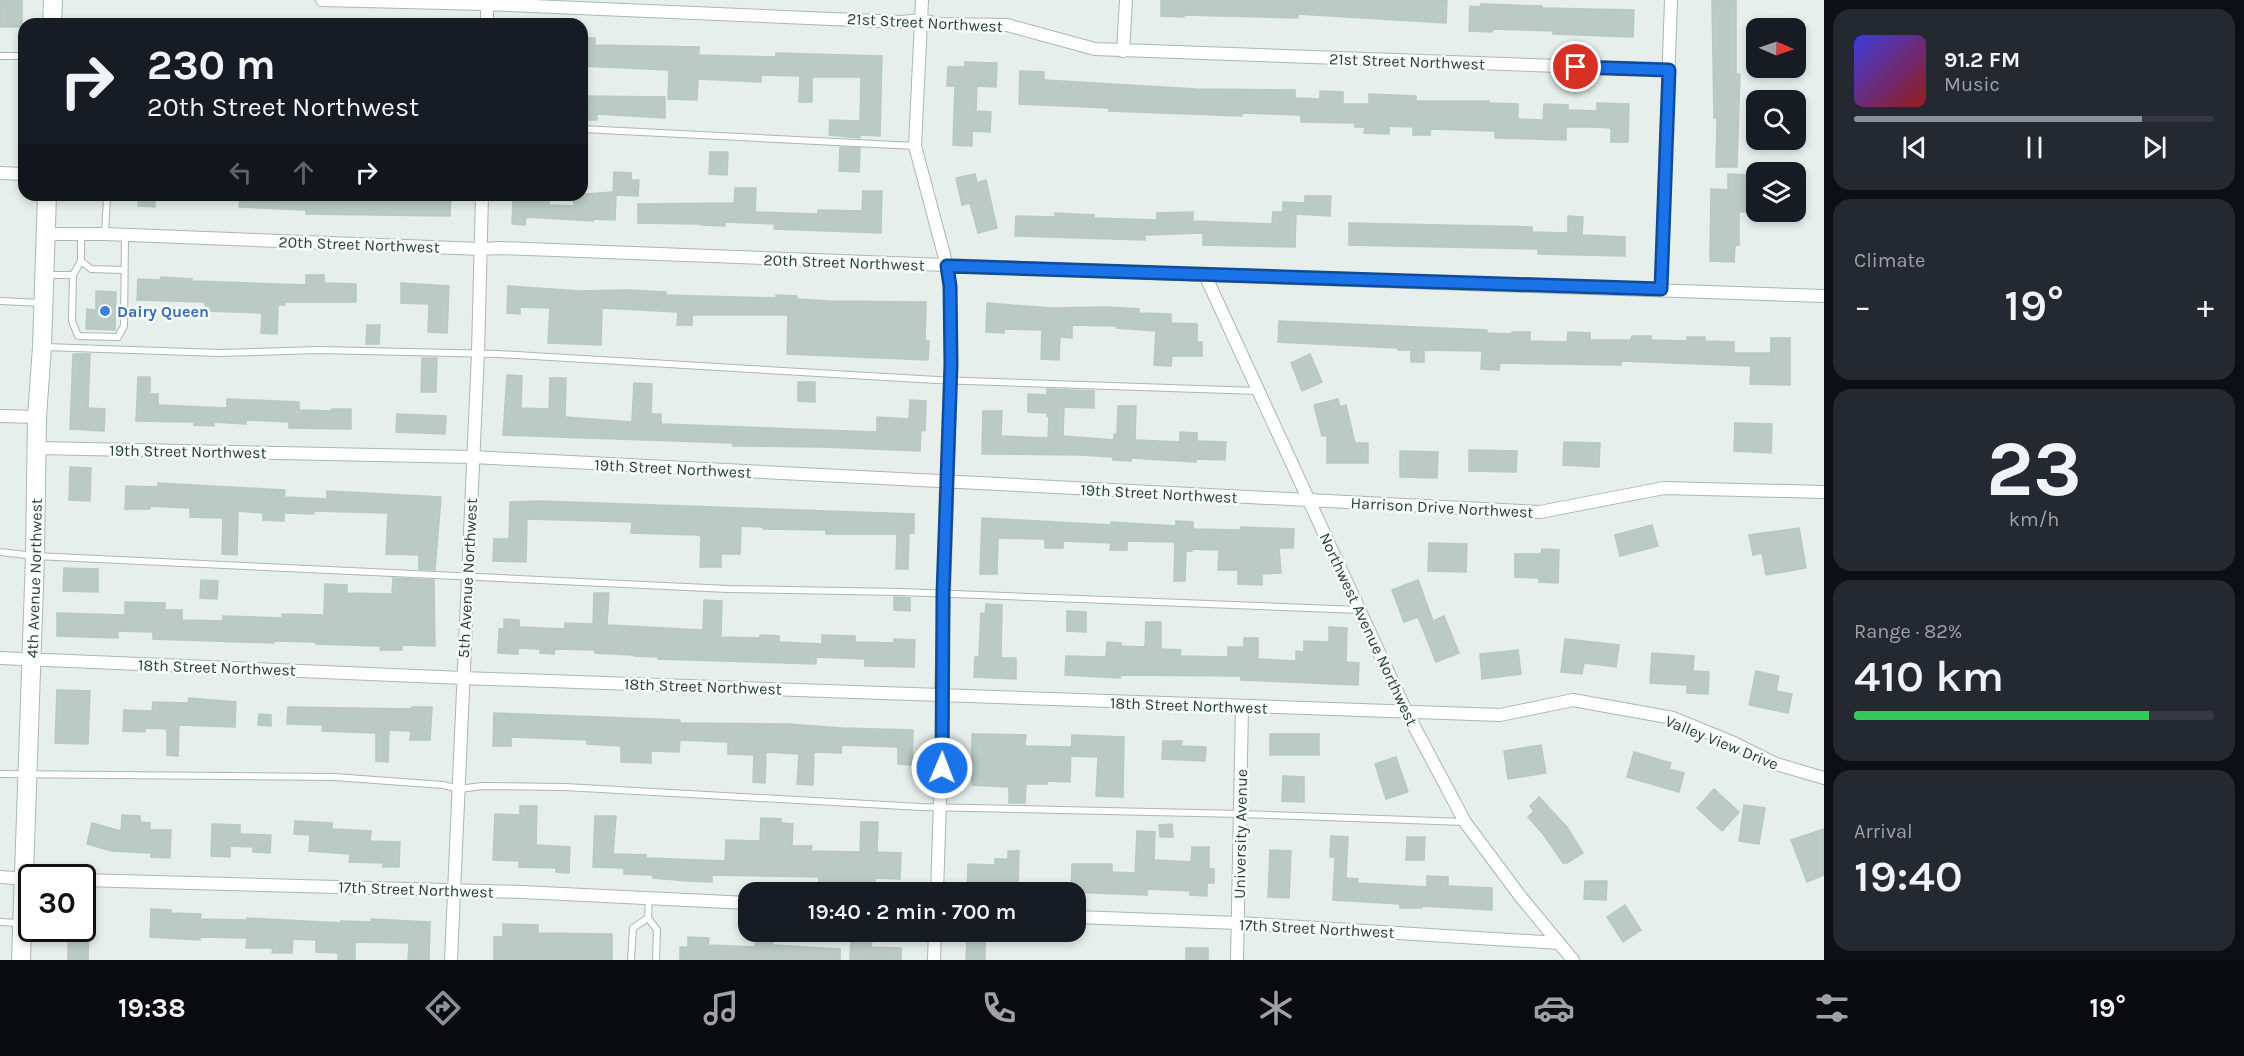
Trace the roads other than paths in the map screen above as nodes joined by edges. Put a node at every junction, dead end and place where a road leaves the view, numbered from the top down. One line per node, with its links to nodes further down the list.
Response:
1 (53, 0): 7 (main road)
2 (322, 0): 6 (street, 21st Street Northwest)
3 (922, 0): 9 (street)
4 (1126, 0): 10 (street)
5 (1671, 0): 13 (street)
6 (487, 2): 8 (street); 9 (street, 21st Street Northwest)
7 (52, 18)
8 (487, 18)
9 (921, 20): 10 (street, 21st Street Northwest); 15 (street)
10 (1123, 51): 13 (street, 21st Street Northwest)
11 (0, 56): 12 (lane)
12 (18, 56)
13 (1669, 70): 32 (street)
14 (588, 129): 15 (lane)
15 (915, 146): 27 (street)
16 (0, 173): 17 (street)
17 (18, 174)
18 (46, 201): 21 (main road, 4th Avenue Northwest)
19 (107, 201): 23 (lane)
20 (482, 201): 25 (street, 5th Avenue Northwest)
21 (45, 234): 22 (street, 20th Street Northwest); 29 (main road, 4th Avenue Northwest)
22 (81, 234): 23 (street, 20th Street Northwest); 26 (lane)
23 (105, 234): 24 (street, 20th Street Northwest)
24 (125, 235): 25 (street, 20th Street Northwest); 28 (lane)
25 (481, 249): 27 (street, 20th Street Northwest); 37 (street, 5th Avenue Northwest)
26 (81, 261): 28 (lane); 30 (lane)
27 (947, 266): 31 (street, 20th Street Northwest); 38 (street)
28 (124, 270): 30 (lane)
29 (44, 275): 30 (lane); 35 (main road, 4th Avenue Northwest)
30 (73, 275)
31 (1205, 275): 32 (street, 20th Street Northwest); 39 (street, Northwest Avenue Northwest)
32 (1661, 289): 33 (street, 20th Street Northwest)
33 (1824, 296)
34 (0, 301): 35 (lane)
35 (43, 303): 36 (main road, 4th Avenue Northwest)
36 (42, 346): 37 (lane); 41 (main road, 4th Avenue Northwest)
37 (478, 353): 38 (lane); 43 (street, 5th Avenue Northwest)
38 (950, 380): 39 (lane); 44 (street)
39 (1258, 391): 46 (street, Northwest Avenue Northwest)
40 (0, 416): 41 (street)
41 (37, 417): 42 (main road, 4th Avenue Northwest)
42 (37, 448): 43 (street, 19th Street Northwest); 48 (main road, 4th Avenue Northwest)
43 (473, 457): 44 (street, 19th Street Northwest); 49 (street, 5th Avenue Northwest)
44 (947, 483): 46 (street, 19th Street Northwest); 50 (street)
45 (1824, 492): 46 (street, Harrison Drive Northwest)
46 (1309, 501): 51 (street, Northwest Avenue Northwest)
47 (0, 552): 48 (lane)
48 (35, 556): 49 (lane); 53 (main road, 4th Avenue Northwest)
49 (466, 576): 50 (lane); 54 (street, 5th Avenue Northwest)
50 (943, 594): 51 (lane); 55 (street)
51 (1359, 610): 57 (street, Northwest Avenue Northwest)
52 (0, 658): 53 (street, 18th Street Northwest)
53 (31, 659): 54 (street, 18th Street Northwest); 59 (main road, 4th Avenue Northwest)
54 (463, 678): 55 (street, 18th Street Northwest); 61 (street, 5th Avenue Northwest)
55 (941, 694): 56 (street, 18th Street Northwest); 62 (street)
56 (1242, 707): 57 (street, 18th Street Northwest); 63 (street, University Avenue)
57 (1406, 711): 60 (street, Valley View Drive); 64 (street, Northwest Avenue Northwest)
58 (0, 774): 59 (lane)
59 (28, 774): 61 (lane); 65 (main road, 4th Avenue Northwest)
60 (1824, 778)
61 (459, 789): 62 (lane); 70 (street, 5th Avenue Northwest)
62 (940, 807): 63 (lane); 69 (street)
63 (1241, 814): 64 (lane); 77 (street, University Avenue)
64 (1465, 822): 80 (street, Northwest Avenue Northwest)
65 (28, 864)
66 (0, 878): 67 (street)
67 (18, 878)
68 (96, 880): 70 (street, 17th Street Northwest)
69 (937, 882)
70 (453, 890): 71 (street, 17th Street Northwest); 82 (street, 5th Avenue Northwest)
71 (649, 899): 72 (street, 17th Street Northwest); 74 (lane)
72 (738, 903)
73 (1086, 917): 77 (street, 17th Street Northwest)
74 (648, 918): 83 (lane); 84 (lane)
75 (0, 922): 76 (lane)
76 (18, 923)
77 (1238, 923): 80 (street, 17th Street Northwest); 86 (street, University Avenue)
78 (21, 942): 81 (main road, 4th Avenue Northwest)
79 (935, 942): 85 (street)
80 (1559, 943): 87 (street, Northwest Avenue Northwest)
81 (21, 960)
82 (451, 960)
83 (631, 960)
84 (656, 960)
85 (934, 960)
86 (1237, 960)
87 (1573, 960)

